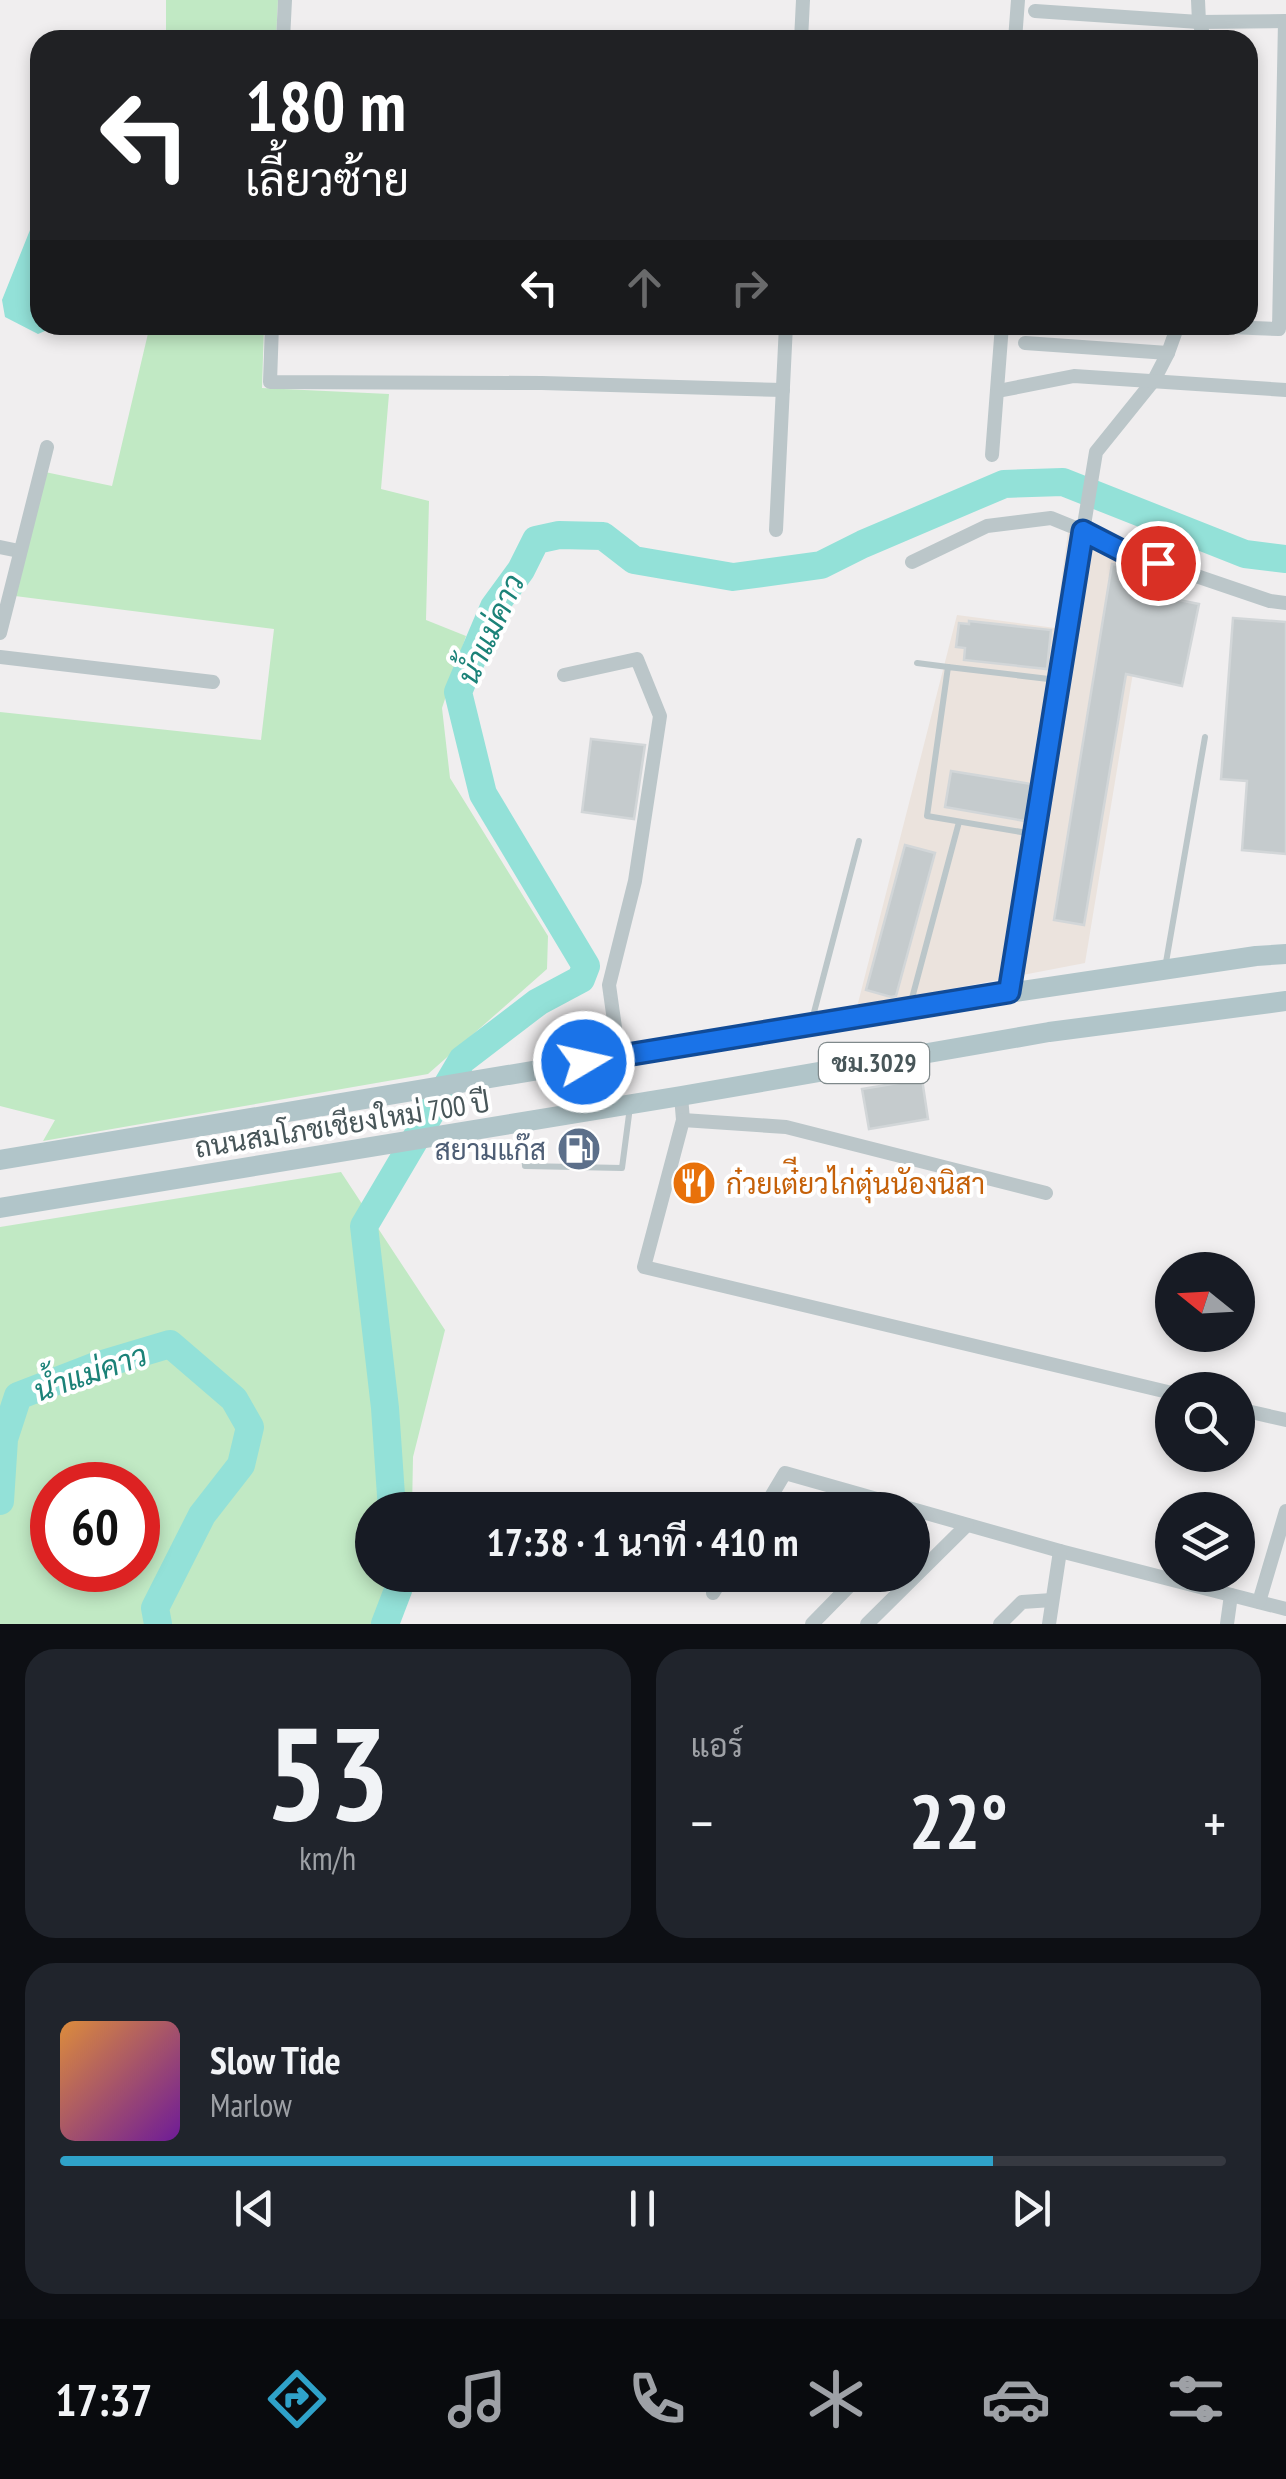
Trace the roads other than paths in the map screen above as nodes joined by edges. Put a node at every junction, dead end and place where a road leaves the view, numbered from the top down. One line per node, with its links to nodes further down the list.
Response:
1 (285, 0): 8 (street)
2 (803, 0): 9 (street)
3 (1018, 0): 10 (street)
4 (1198, 0): 7 (street)
5 (1035, 11): 7 (street)
6 (1286, 21): 7 (street); 12 (street)
7 (1200, 22): 11 (street)
8 (284, 30)
9 (802, 30)
10 (1016, 30)
11 (1202, 30)
12 (1258, 327)
13 (272, 335): 20 (street)
14 (786, 335): 20 (street)
15 (1001, 335): 22 (street)
16 (1174, 335): 18 (street)
17 (1025, 343): 18 (street)
18 (1168, 352): 19 (street)
19 (1154, 380): 21 (street); 22 (street); 25 (street)
20 (784, 390): 26 (street)
21 (1286, 390)
22 (998, 392): 24 (street)
23 (48, 447): 28 (street)
24 (992, 455)
25 (1084, 524): 29 (street); 30 (street); 36 (street)
26 (776, 530)
27 (0, 547): 28 (street)
28 (20, 551): 31 (street)
29 (912, 562)
30 (1286, 602)
31 (0, 633)
32 (0, 657): 37 (street)
33 (917, 663): 34 (lane)
34 (948, 667): 36 (lane); 39 (lane)
35 (564, 675): 48 (street)
36 (1058, 680): 40 (street)
37 (213, 682)
38 (1206, 737): 43 (lane)
39 (959, 822): 40 (lane); 46 (lane)
40 (1034, 834): 44 (street)
41 (859, 842): 47 (lane)
42 (1286, 954): 43 (main road, ถนนสมโภชเชียงใหม่ 700 ปี / ชม.3029)
43 (1164, 969): 44 (main road, ถนนสมโภชเชียงใหม่ 700 ปี / ชม.3029)
44 (1009, 992): 46 (main road, ถนนสมโภชเชียงใหม่ 700 ปี / ชม.3029)
45 (1286, 1001): 49 (main road, ถนนสมโภชเชียงใหม่ 700 ปี / ชม.3029)
46 (909, 1008): 47 (main road, ถนนสมโภชเชียงใหม่ 700 ปี / ชม.3029)
47 (810, 1026): 48 (main road, ถนนสมโภชเชียงใหม่ 700 ปี / ชม.3029)
48 (619, 1056): 53 (main road, ถนนสมโภชเชียงใหม่ 700 ปี / ชม.3029)
49 (681, 1096): 50 (main road, ถนนสมโภชเชียงใหม่ 700 ปี / ชม.3029); 51 (street)
50 (630, 1105): 52 (main road, ถนนสมโภชเชียงใหม่ 700 ปี / ชม.3029); 52 (lane)
51 (682, 1120): 54 (street); 56 (street)
52 (522, 1122): 55 (main road, ถนนสมโภชเชียงใหม่ 700 ปี / ชม.3029)
53 (0, 1160)
54 (1046, 1193)
55 (0, 1208)
56 (1155, 1389)
57 (1255, 1412): 58 (street)
58 (1286, 1420)
59 (774, 1492): 60 (street)
60 (842, 1492)
61 (1286, 1511): 68 (street)
62 (930, 1519): 63 (street)
63 (967, 1524): 64 (street); 71 (street)
64 (1060, 1551): 66 (street); 67 (street)
65 (843, 1592): 70 (street)
66 (1231, 1595): 68 (street); 74 (street)
67 (1052, 1600): 72 (street); 73 (street)
68 (1259, 1602): 69 (street)
69 (1286, 1609)
70 (812, 1624)
71 (866, 1624)
72 (1000, 1624)
73 (1049, 1624)
74 (1227, 1624)

